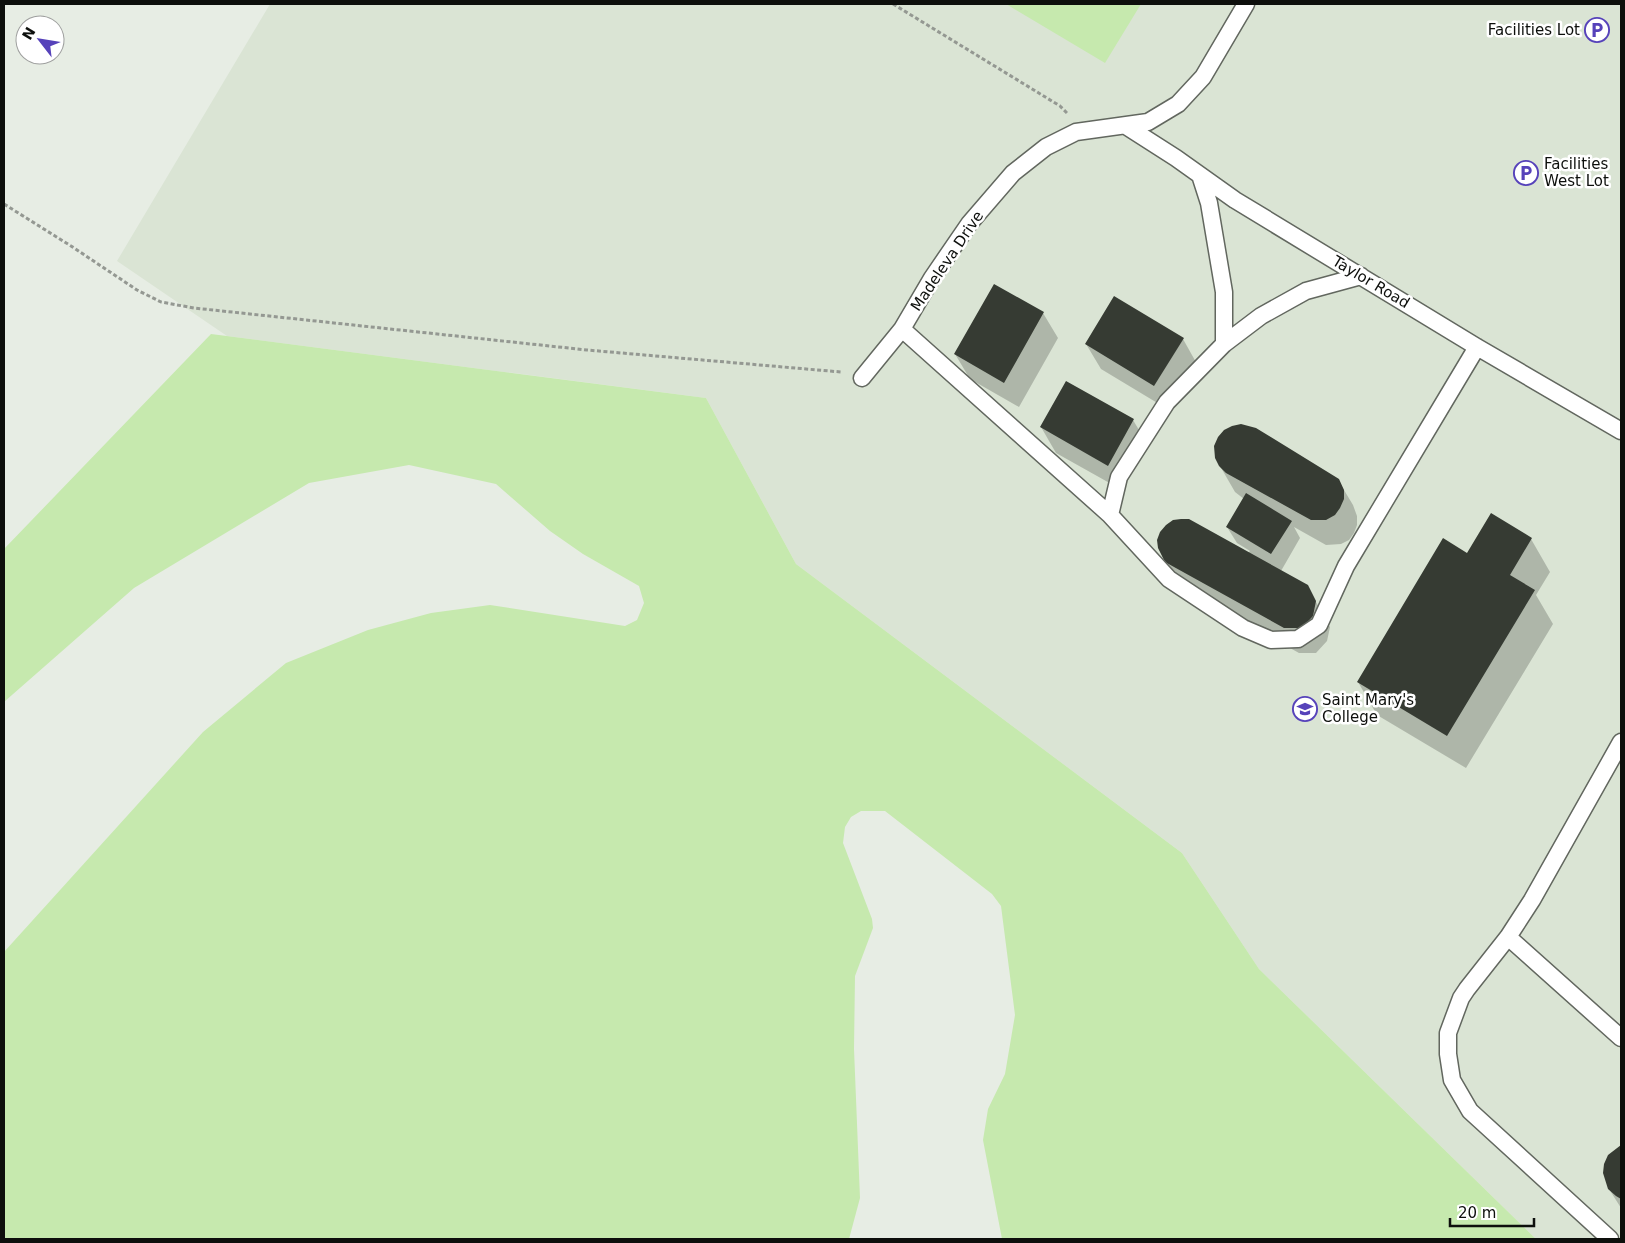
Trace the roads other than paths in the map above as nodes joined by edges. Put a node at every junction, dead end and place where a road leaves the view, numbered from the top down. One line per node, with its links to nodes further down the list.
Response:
1 (1246, 4): 2 (lane, Madeleva Drive)
2 (1126, 126): 3 (lane, Taylor Road); 5 (lane, Madeleva Drive)
3 (1200, 175): 4 (lane, Taylor Road); 6 (lane)
4 (1361, 276): 6 (lane); 7 (lane, Taylor Road)
5 (902, 329): 8 (lane, Madeleva Drive); 10 (lane)
6 (1224, 344): 10 (lane)
7 (1477, 347): 9 (lane, Taylor Road); 10 (lane)
8 (862, 378)
9 (1621, 432)
10 (1110, 515)
11 (1621, 742): 12 (lane)
12 (1508, 937): 13 (lane); 14 (lane)
13 (1621, 1038)
14 (1610, 1239)

